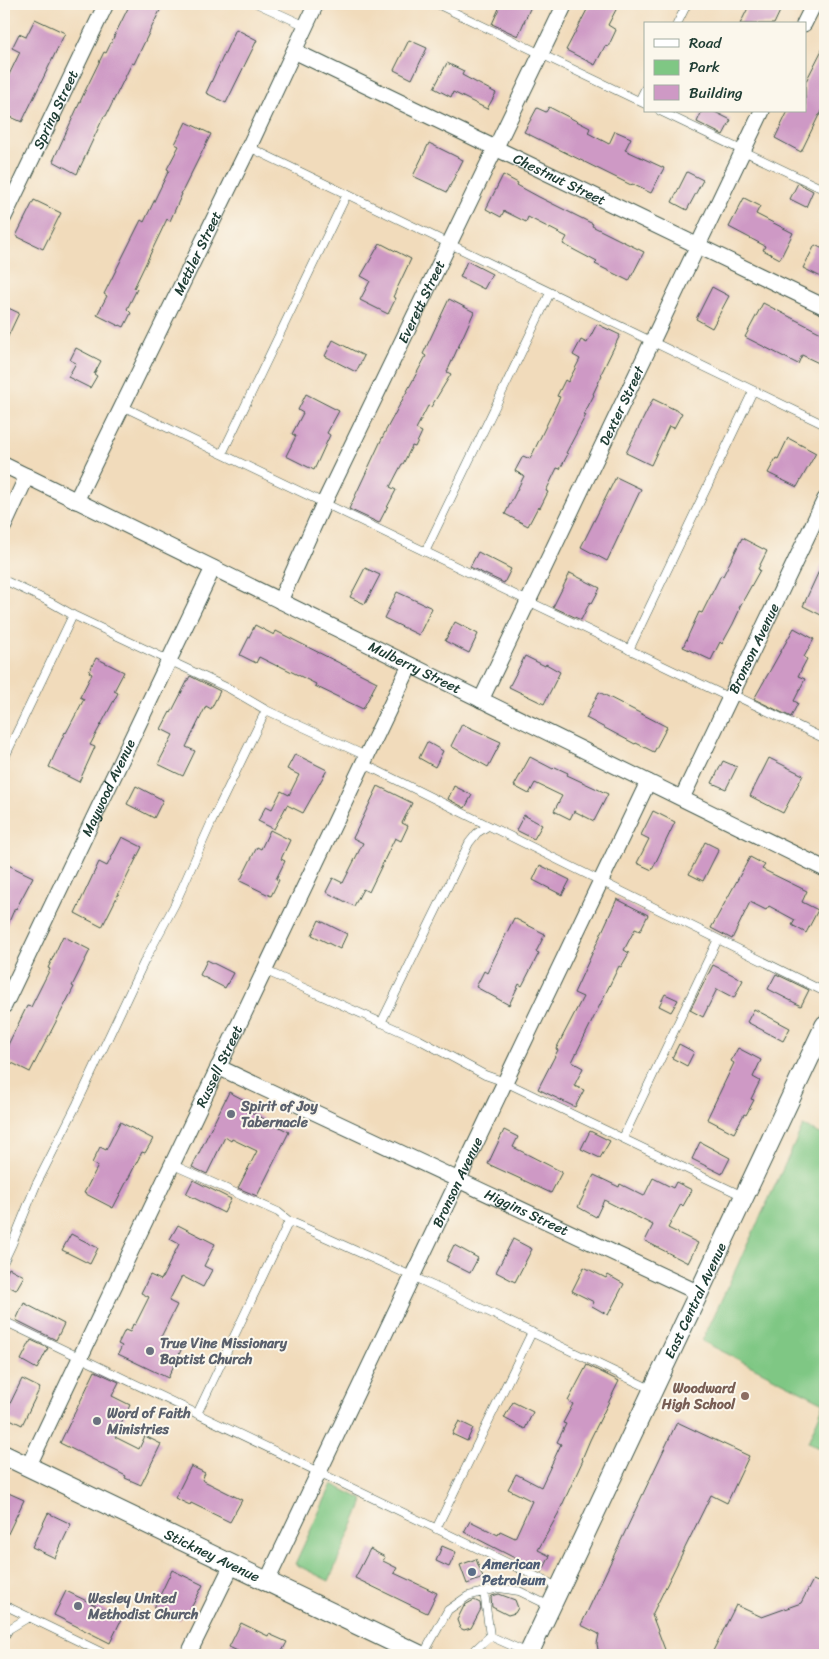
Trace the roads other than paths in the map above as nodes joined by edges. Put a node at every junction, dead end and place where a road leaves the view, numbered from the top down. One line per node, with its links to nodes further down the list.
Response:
1 (106, 4): 21 (street, Spring Street)
2 (258, 4): 10 (lane)
3 (316, 4): 10 (street, Mettler Street)
4 (437, 4): 12 (lane)
5 (565, 4): 12 (street, Everett Street)
6 (687, 4): 8 (lane)
7 (814, 4): 9 (street)
8 (678, 22)
9 (805, 22)
10 (306, 26): 11 (street, Mettler Street)
11 (294, 51): 16 (street, Mettler Street); 17 (street, Chestnut Street)
12 (541, 54): 13 (lane); 17 (street, Everett Street)
13 (642, 103)
14 (662, 112): 18 (lane)
15 (762, 112): 18 (street, Dexter Street)
16 (249, 147): 20 (lane); 28 (street, Mettler Street)
17 (496, 148): 22 (street, Everett Street); 23 (street, Chestnut Street)
18 (743, 152): 19 (lane); 23 (street, Dexter Street)
19 (825, 190)
20 (347, 194): 22 (lane); 30 (lane)
21 (4, 216)
22 (450, 245): 24 (lane); 35 (street, Everett Street)
23 (698, 246): 25 (street, Chestnut Street); 26 (street, Dexter Street)
24 (550, 293): 26 (lane); 37 (lane)
25 (825, 307)
26 (652, 342): 27 (lane); 41 (street, Dexter Street)
27 (754, 391): 29 (lane); 43 (lane)
28 (122, 406): 30 (lane); 34 (street, Mettler Street)
29 (825, 425)
30 (222, 454): 35 (lane)
31 (4, 465): 32 (street, Mulberry Street)
32 (27, 476): 34 (street, Mulberry Street); 36 (street)
33 (825, 499): 46 (street, Bronson Avenue)
34 (76, 501): 38 (street, Mulberry Street)
35 (324, 503): 37 (lane); 40 (street, Everett Street)
36 (4, 526)
37 (424, 552): 41 (lane)
38 (213, 568): 40 (street, Mulberry Street); 44 (street, Maywood Avenue)
39 (4, 580): 42 (lane)
40 (280, 601): 45 (street, Mulberry Street)
41 (528, 602): 43 (lane); 47 (street, Dexter Street)
42 (73, 614): 44 (lane); 50 (lane)
43 (630, 650): 46 (lane)
44 (169, 661): 48 (lane); 60 (street, Maywood Avenue)
45 (410, 665): 47 (street, Mulberry Street); 51 (street, Russell Street)
46 (731, 696): 49 (lane); 53 (street, Bronson Avenue)
47 (481, 700): 52 (street, Mulberry Street)
48 (266, 710): 51 (lane); 70 (lane)
49 (825, 739)
50 (4, 759)
51 (364, 760): 54 (lane); 58 (street, Russell Street)
52 (648, 782): 53 (street, Mulberry Street); 56 (street, Bronson Avenue)
53 (682, 798): 55 (street, Mulberry Street)
54 (488, 826): 56 (lane); 61 (lane)
55 (825, 869)
56 (601, 882): 57 (lane); 64 (street, Bronson Avenue)
57 (718, 939): 59 (lane); 65 (lane)
58 (264, 970): 61 (lane); 63 (street, Russell Street)
59 (825, 992)
60 (4, 1006)
61 (382, 1023): 64 (lane)
62 (825, 1025): 68 (street, East Central Avenue)
63 (218, 1067): 66 (street, Russell Street); 67 (street, Higgins Street)
64 (505, 1082): 65 (lane); 67 (street, Bronson Avenue)
65 (623, 1138): 68 (lane)
66 (172, 1164): 69 (lane); 75 (street, Russell Street)
67 (459, 1180): 71 (street, Bronson Avenue); 72 (street, Higgins Street)
68 (745, 1196): 72 (street, East Central Avenue)
69 (289, 1221): 71 (lane); 77 (lane)
70 (4, 1261)
71 (412, 1278): 74 (lane); 80 (street, Bronson Avenue)
72 (699, 1293): 76 (street, East Central Avenue)
73 (4, 1322): 75 (lane)
74 (532, 1332): 76 (lane); 81 (lane)
75 (80, 1357): 77 (lane); 79 (street, Russell Street)
76 (653, 1390): 84 (street, East Central Avenue)
77 (197, 1414): 80 (lane)
78 (4, 1455): 79 (street, Stickney Avenue)
79 (28, 1467): 82 (street, Stickney Avenue)
80 (319, 1473): 81 (lane); 83 (street, Bronson Avenue)
81 (436, 1529): 84 (lane)
82 (232, 1564): 83 (street, Stickney Avenue); 93 (street)
83 (267, 1581): 94 (street, Stickney Avenue)
84 (560, 1588): 87 (street, East Central Avenue)
85 (484, 1592): 87 (lane); 89 (lane); 94 (lane)
86 (4, 1605): 88 (lane)
87 (551, 1606): 91 (street, East Central Avenue)
88 (29, 1618): 90 (lane); 92 (lane)
89 (490, 1636): 91 (lane); 95 (lane)
90 (4, 1637)
91 (528, 1654)
92 (107, 1655)
93 (188, 1655)
94 (421, 1655)
95 (472, 1655)

